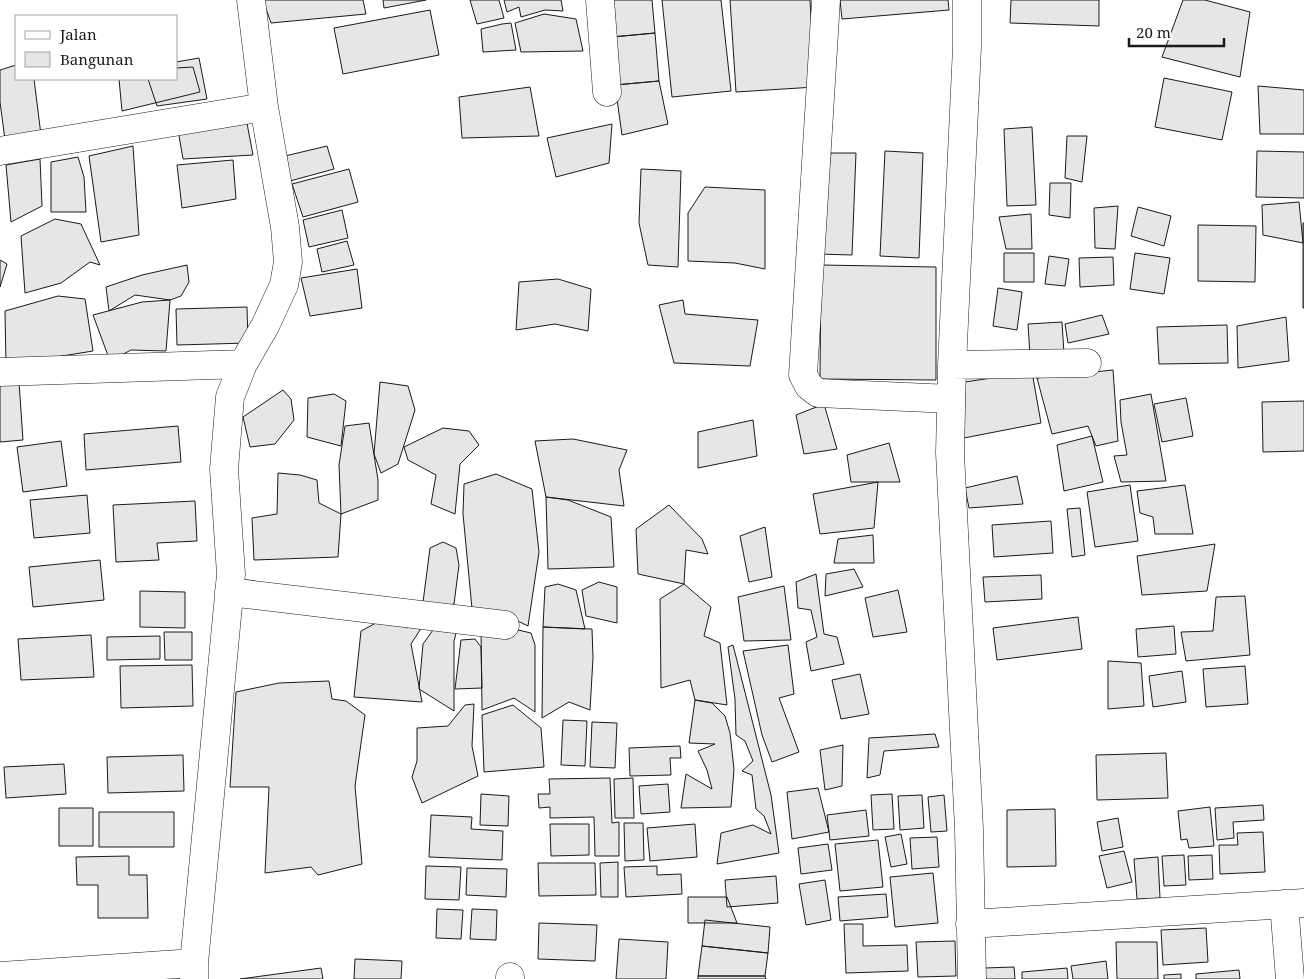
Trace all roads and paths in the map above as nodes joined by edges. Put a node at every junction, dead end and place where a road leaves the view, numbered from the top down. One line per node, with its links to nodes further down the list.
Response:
1 (251, 0): 6 (street)
2 (600, 0): 5 (street)
3 (826, 0): 12 (street)
4 (967, 0): 10 (street)
5 (607, 92)
6 (264, 107): 7 (street); 9 (street)
7 (0, 151)
8 (1088, 363): 10 (street)
9 (243, 364): 11 (street); 13 (street)
10 (952, 364): 12 (street)
11 (0, 372)
12 (951, 399): 16 (street)
13 (229, 592): 14 (street); 17 (street)
14 (506, 625)
15 (1294, 904): 16 (street); 20 (street)
16 (970, 924): 19 (street)
17 (194, 971): 18 (street)
18 (0, 976)
19 (972, 979)
20 (1290, 979)

